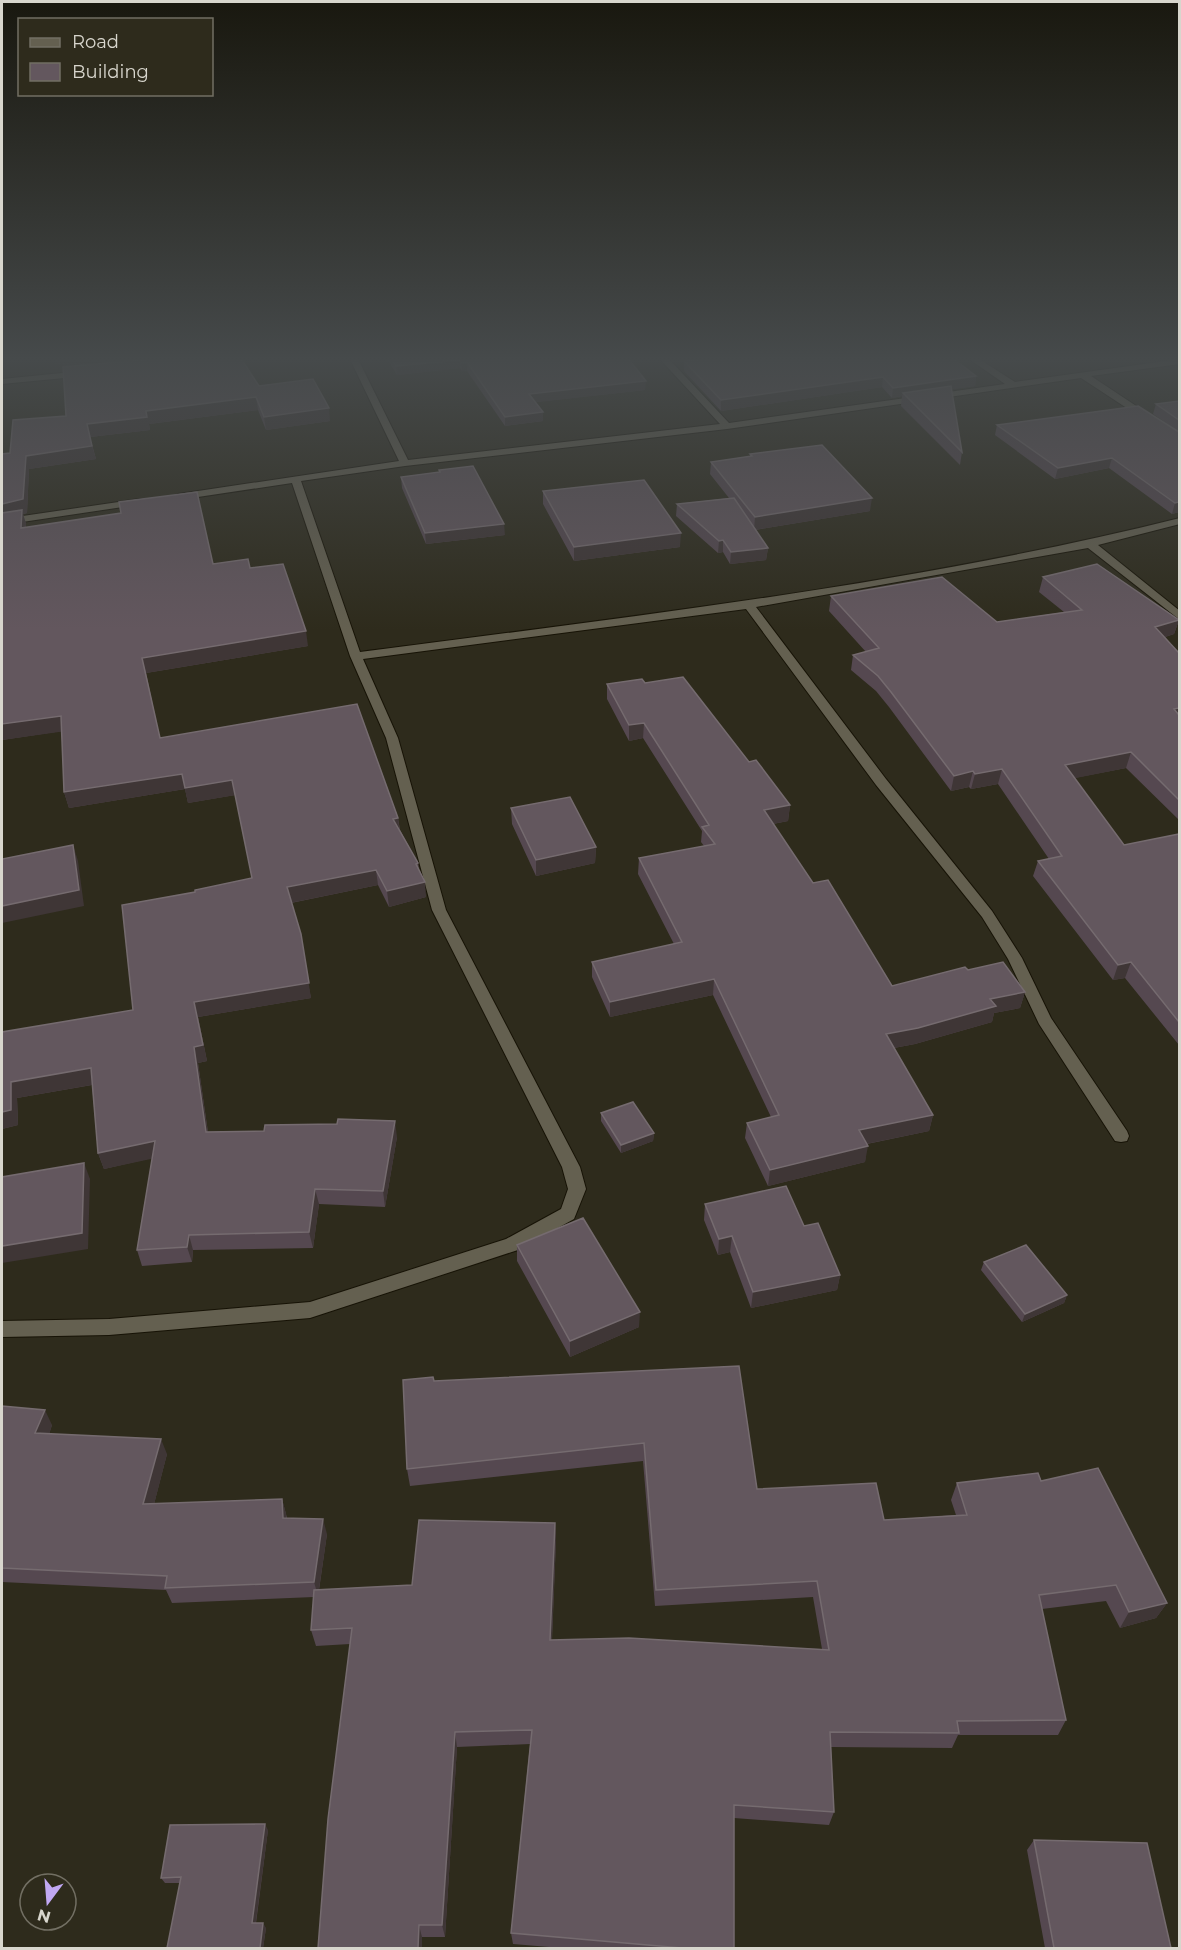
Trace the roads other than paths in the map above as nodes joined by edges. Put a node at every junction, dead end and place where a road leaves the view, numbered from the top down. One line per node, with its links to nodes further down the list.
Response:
1 (397, 448): 3 (street)
2 (541, 448): 3 (street)
3 (405, 464): 4 (street)
4 (296, 480): 5 (street); 12 (street)
5 (166, 498)
6 (155, 500): 8 (street)
7 (1179, 521): 9 (street)
8 (2, 522)
9 (1090, 544): 10 (street); 11 (street)
10 (749, 605): 12 (street); 13 (street)
11 (1179, 617)
12 (356, 656): 14 (street)
13 (1121, 1136)
14 (2, 1329)

